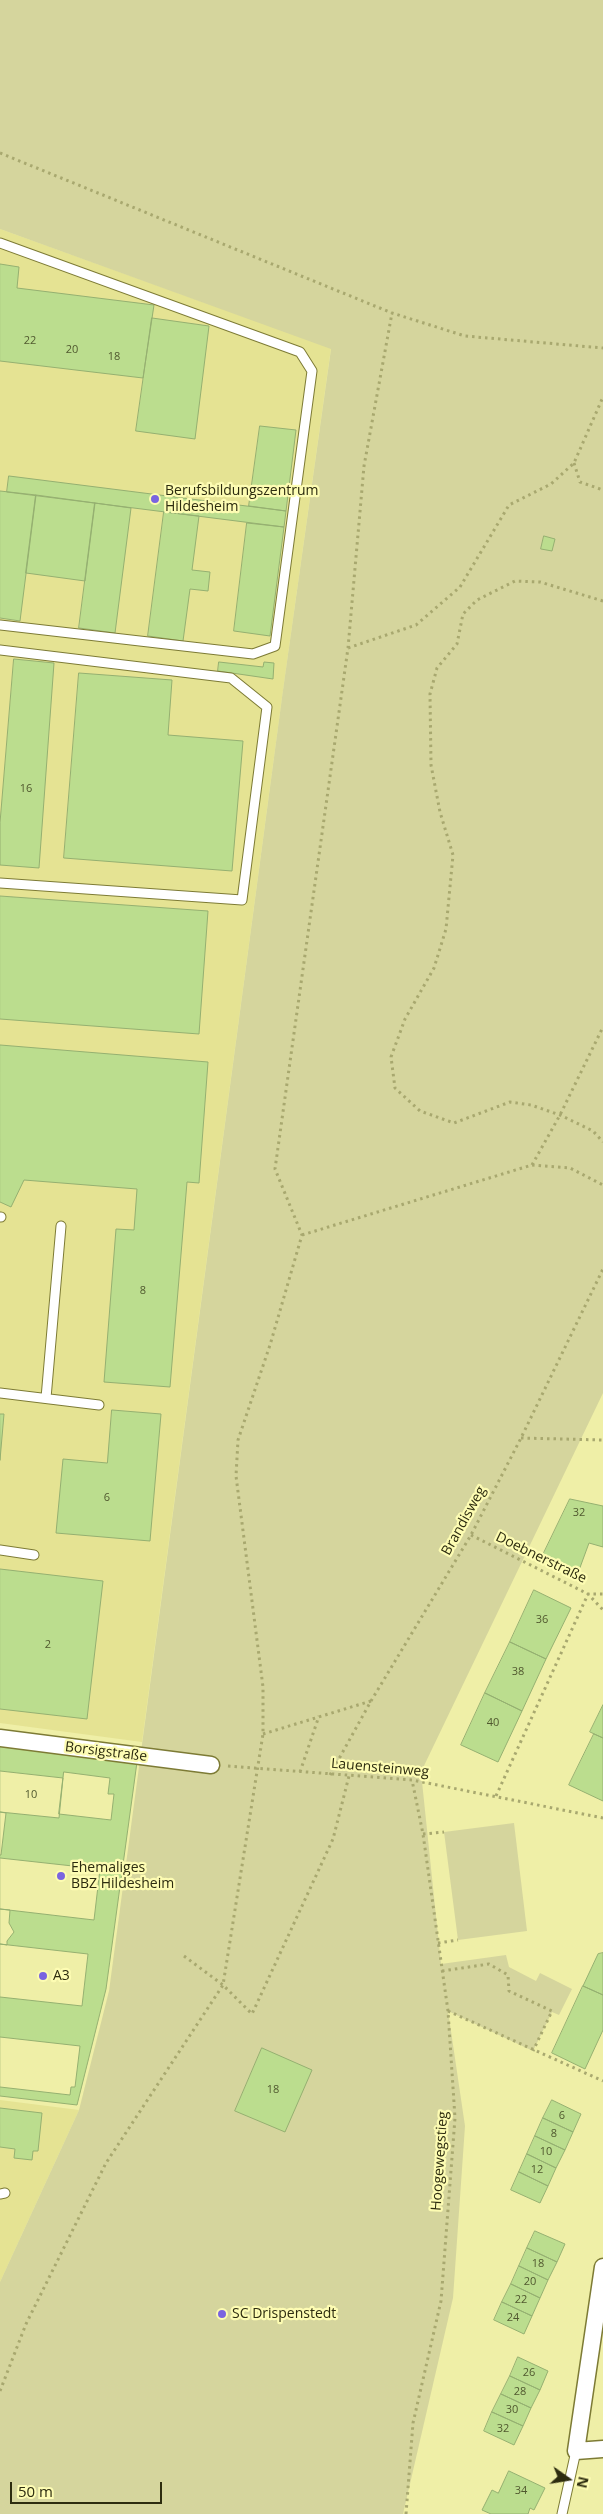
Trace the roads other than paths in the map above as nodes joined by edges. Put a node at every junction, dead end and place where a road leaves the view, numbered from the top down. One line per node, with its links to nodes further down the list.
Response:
1 (0, 243): 2 (lane)
2 (0, 625)
3 (0, 650): 4 (lane)
4 (0, 883)
5 (60, 1226): 7 (lane)
6 (0, 1393): 7 (lane)
7 (46, 1398): 8 (lane)
8 (99, 1405)
9 (0, 1550): 10 (lane)
10 (34, 1555)
11 (0, 1738): 12 (street, Borsigstraße)
12 (212, 1765)
13 (603, 2267): 15 (street)
14 (603, 2449): 15 (street)
15 (576, 2451): 16 (lane)
16 (562, 2514)

